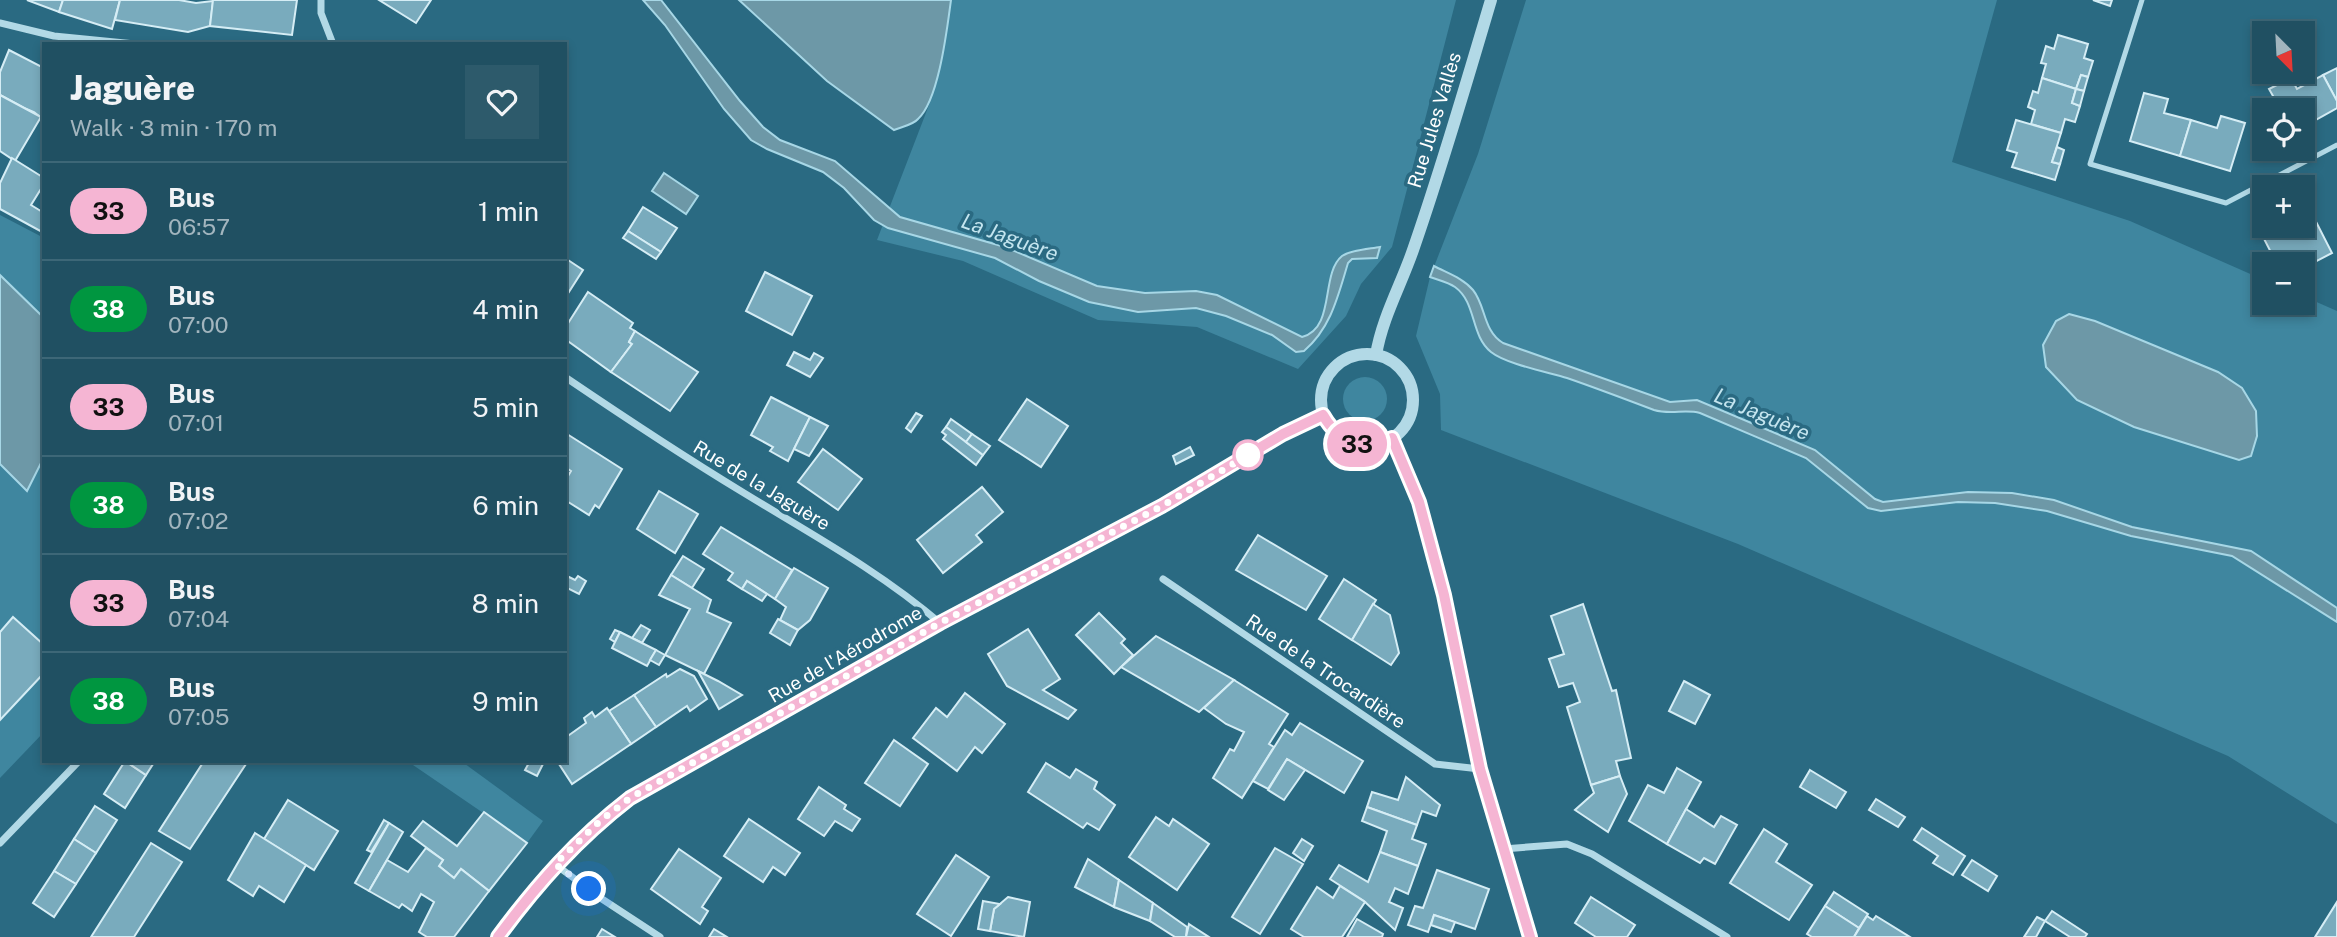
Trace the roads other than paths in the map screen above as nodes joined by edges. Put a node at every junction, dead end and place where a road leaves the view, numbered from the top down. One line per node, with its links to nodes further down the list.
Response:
1 (321, 0): 6 (street)
2 (1491, 0): 8 (street, Rue Jules Vallès)
3 (2142, 0): 7 (lane)
4 (0, 23): 5 (street)
5 (115, 42)
6 (332, 42)
7 (2337, 145)
8 (1376, 355): 10 (street); 11 (street)
9 (567, 378): 13 (street, Rue de la Jaguère)
10 (1323, 415): 11 (street); 13 (street, Rue de l'Aérodrome)
11 (1392, 438): 15 (street)
12 (1163, 579): 15 (street, Rue de la Trocardière)
13 (940, 623): 18 (street, Rue de l'Aérodrome)
14 (77, 763): 16 (street)
15 (1480, 769): 17 (street)
16 (0, 843)
17 (1503, 849): 21 (street); 22 (street)
18 (555, 864): 19 (street, Rue de l'Aérodrome); 20 (street)
19 (498, 937)
20 (660, 937)
21 (1530, 937)
22 (1727, 937)

